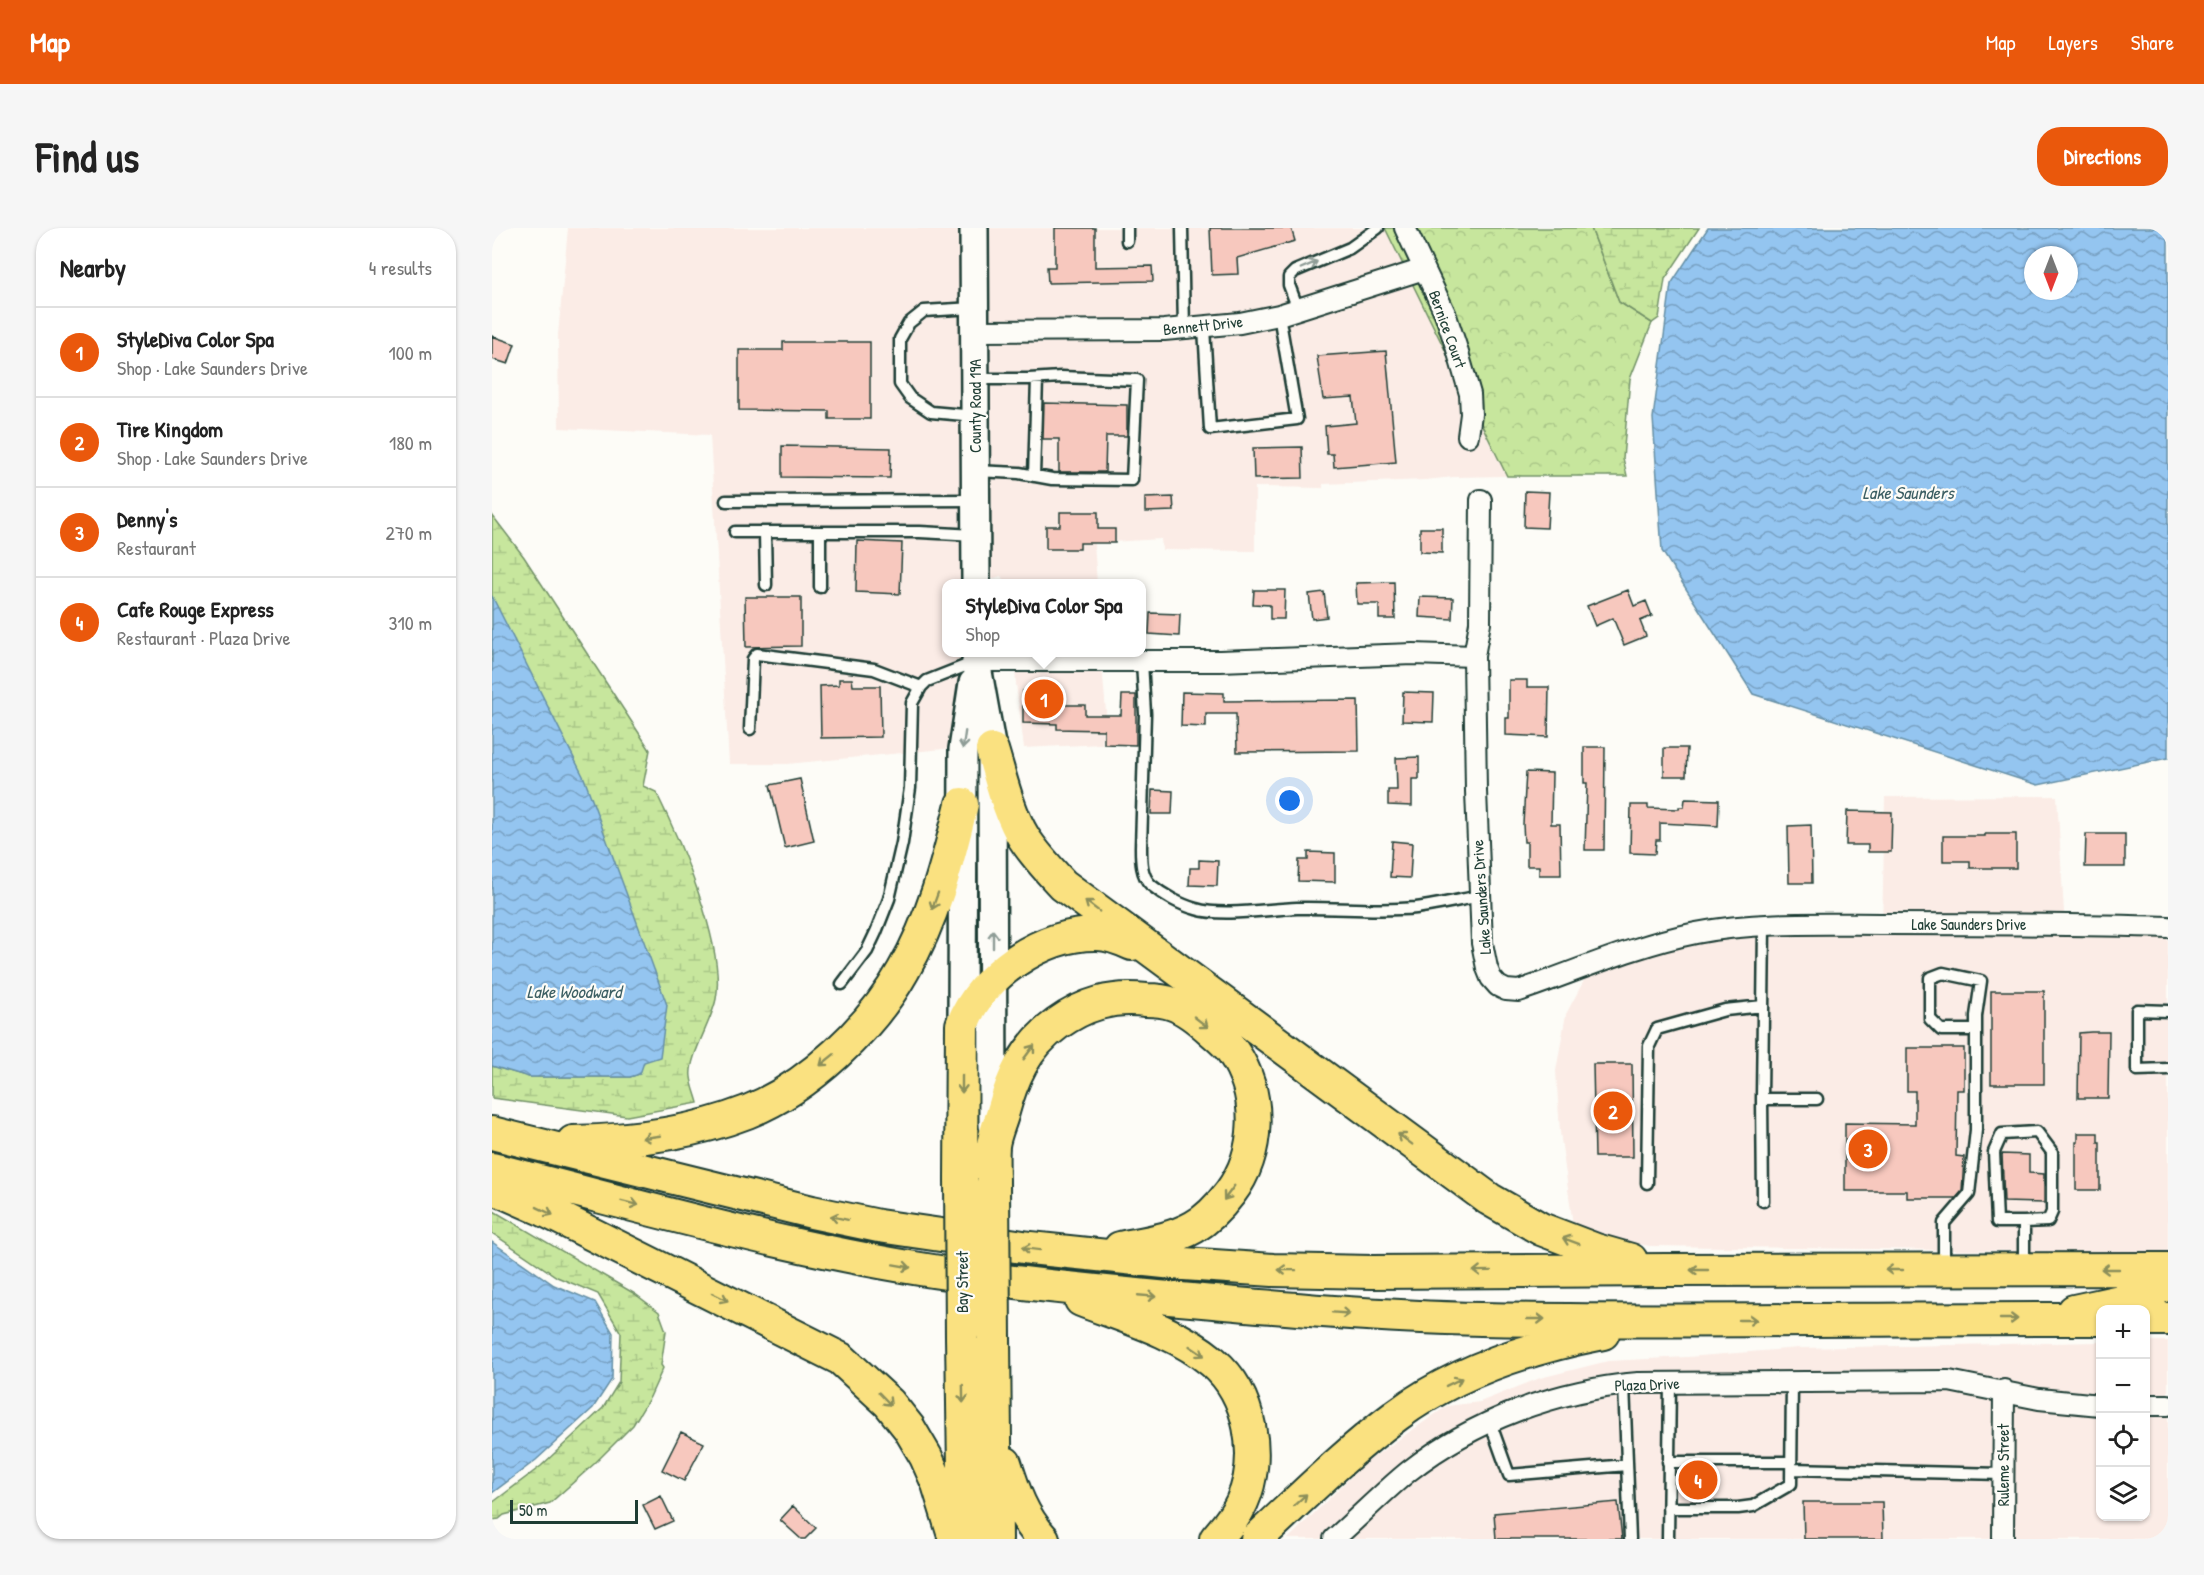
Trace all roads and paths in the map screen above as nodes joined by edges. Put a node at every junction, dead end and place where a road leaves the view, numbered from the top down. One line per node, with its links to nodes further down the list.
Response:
1 (974, 228): 9 (main road, County Road 19A)
2 (1127, 228): 6 (lane)
3 (1182, 228): 11 (lane)
4 (1378, 228): 8 (lane, one-way to 4)
5 (1405, 228): 7 (street, Bernice Court)
6 (1127, 242)
7 (1424, 269): 8 (street, Bennett Drive); 15 (street, Bernice Court)
8 (1289, 312): 10 (street, Bennett Drive); 10 (lane)
9 (974, 320): 11 (street, Bennett Drive); 13 (main road, County Road 19A); 14 (lane)
10 (1204, 328): 11 (street, Bennett Drive)
11 (1184, 329)
12 (1037, 379): 13 (lane); 17 (lane); 17 (lane)
13 (975, 380): 14 (main road, County Road 19A)
14 (975, 416): 16 (main road, County Road 19A)
15 (1468, 436)
16 (975, 471): 17 (lane); 18 (main road, County Road 19A)
17 (1034, 476)
18 (975, 500): 20 (lane); 24 (main road, County Road 19A)
19 (1481, 500): 28 (street, Lake Saunders Drive)
20 (726, 501)
21 (735, 532): 22 (lane)
22 (765, 532): 23 (lane); 26 (lane)
23 (819, 532): 24 (lane); 27 (lane)
24 (976, 535): 25 (main road, County Road 19A)
25 (976, 579)
26 (766, 585)
27 (820, 587)
28 (1474, 656): 30 (street); 35 (street, Lake Saunders Drive)
29 (976, 657): 30 (street); 31 (lane); 33 (main road); 34 (main road, one-way to 34)
30 (1142, 662): 35 (lane)
31 (921, 687): 32 (lane); 40 (lane)
32 (750, 729)
33 (992, 750): 38 (main road, one-way to 33); 39 (main road, one-way to 33)
34 (962, 804): 43 (main road); 49 (main road, one-way to 49)
35 (1480, 896): 36 (street, Lake Saunders Drive)
36 (1764, 926): 37 (street, Lake Saunders Drive); 41 (lane)
37 (2168, 927)
38 (1155, 954): 39 (main road); 58 (main road, one-way to 38)
39 (993, 980): 43 (main road); 50 (main road)
40 (842, 984)
41 (1763, 1006): 47 (lane); 52 (lane)
42 (2168, 1011): 45 (lane)
43 (962, 1025): 83 (main road, Bay Street, one-way to 83, bridge)
44 (1976, 1030): 44 (lane); 59 (lane)
45 (2168, 1069)
46 (1817, 1099): 47 (lane)
47 (1762, 1100): 54 (lane)
48 (492, 1133): 49 (main road)
49 (530, 1142): 56 (main road, one-way to 49)
50 (993, 1144): 56 (main road, Bay Street, one-way to 56); 76 (main road, Bay Street, bridge)
51 (492, 1169): 62 (main road, one-way to 62)
52 (1647, 1183)
53 (492, 1186): 82 (main road, one-way to 82)
54 (1763, 1201)
55 (2024, 1222): 55 (lane); 60 (lane)
56 (1089, 1255): 58 (main road, one-way to 56)
57 (2168, 1269): 60 (main road, one-way to 60)
58 (1667, 1270): 59 (main road, one-way to 58)
59 (1944, 1270): 60 (main road)
60 (2024, 1270)
61 (2168, 1283): 63 (main road)
62 (1047, 1286): 67 (main road, one-way to 67); 86 (main road, one-way to 86)
63 (2041, 1319): 64 (main road); 67 (main road, one-way to 63)
64 (2096, 1319)
65 (2150, 1319): 66 (main road)
66 (2168, 1319)
67 (1668, 1320): 87 (main road, one-way to 67)
68 (1792, 1382): 69 (street, Plaza Drive); 71 (street, Plaza Drive); 79 (lane)
69 (1670, 1383): 70 (street, Plaza Drive); 77 (lane)
70 (1624, 1384): 75 (street, Plaza Drive); 78 (lane)
71 (2004, 1390): 73 (street, Plaza Drive); 80 (street, Ruleme Street)
72 (2168, 1404): 74 (street)
73 (2096, 1405)
74 (2150, 1405)
75 (1490, 1422): 78 (lane); 88 (street, Plaza Drive)
76 (995, 1434): 84 (main road, Bay Street); 85 (main road)
77 (1668, 1462): 79 (lane); 81 (lane)
78 (1627, 1464): 89 (lane)
79 (1791, 1466): 80 (lane); 81 (lane)
80 (2003, 1474): 91 (street, Ruleme Street)
81 (1668, 1508): 90 (lane)
82 (955, 1539)
83 (965, 1539)
84 (996, 1539)
85 (1043, 1539)
86 (1216, 1539)
87 (1257, 1539)
88 (1334, 1539)
89 (1630, 1539)
90 (1668, 1539)
91 (2003, 1539)

